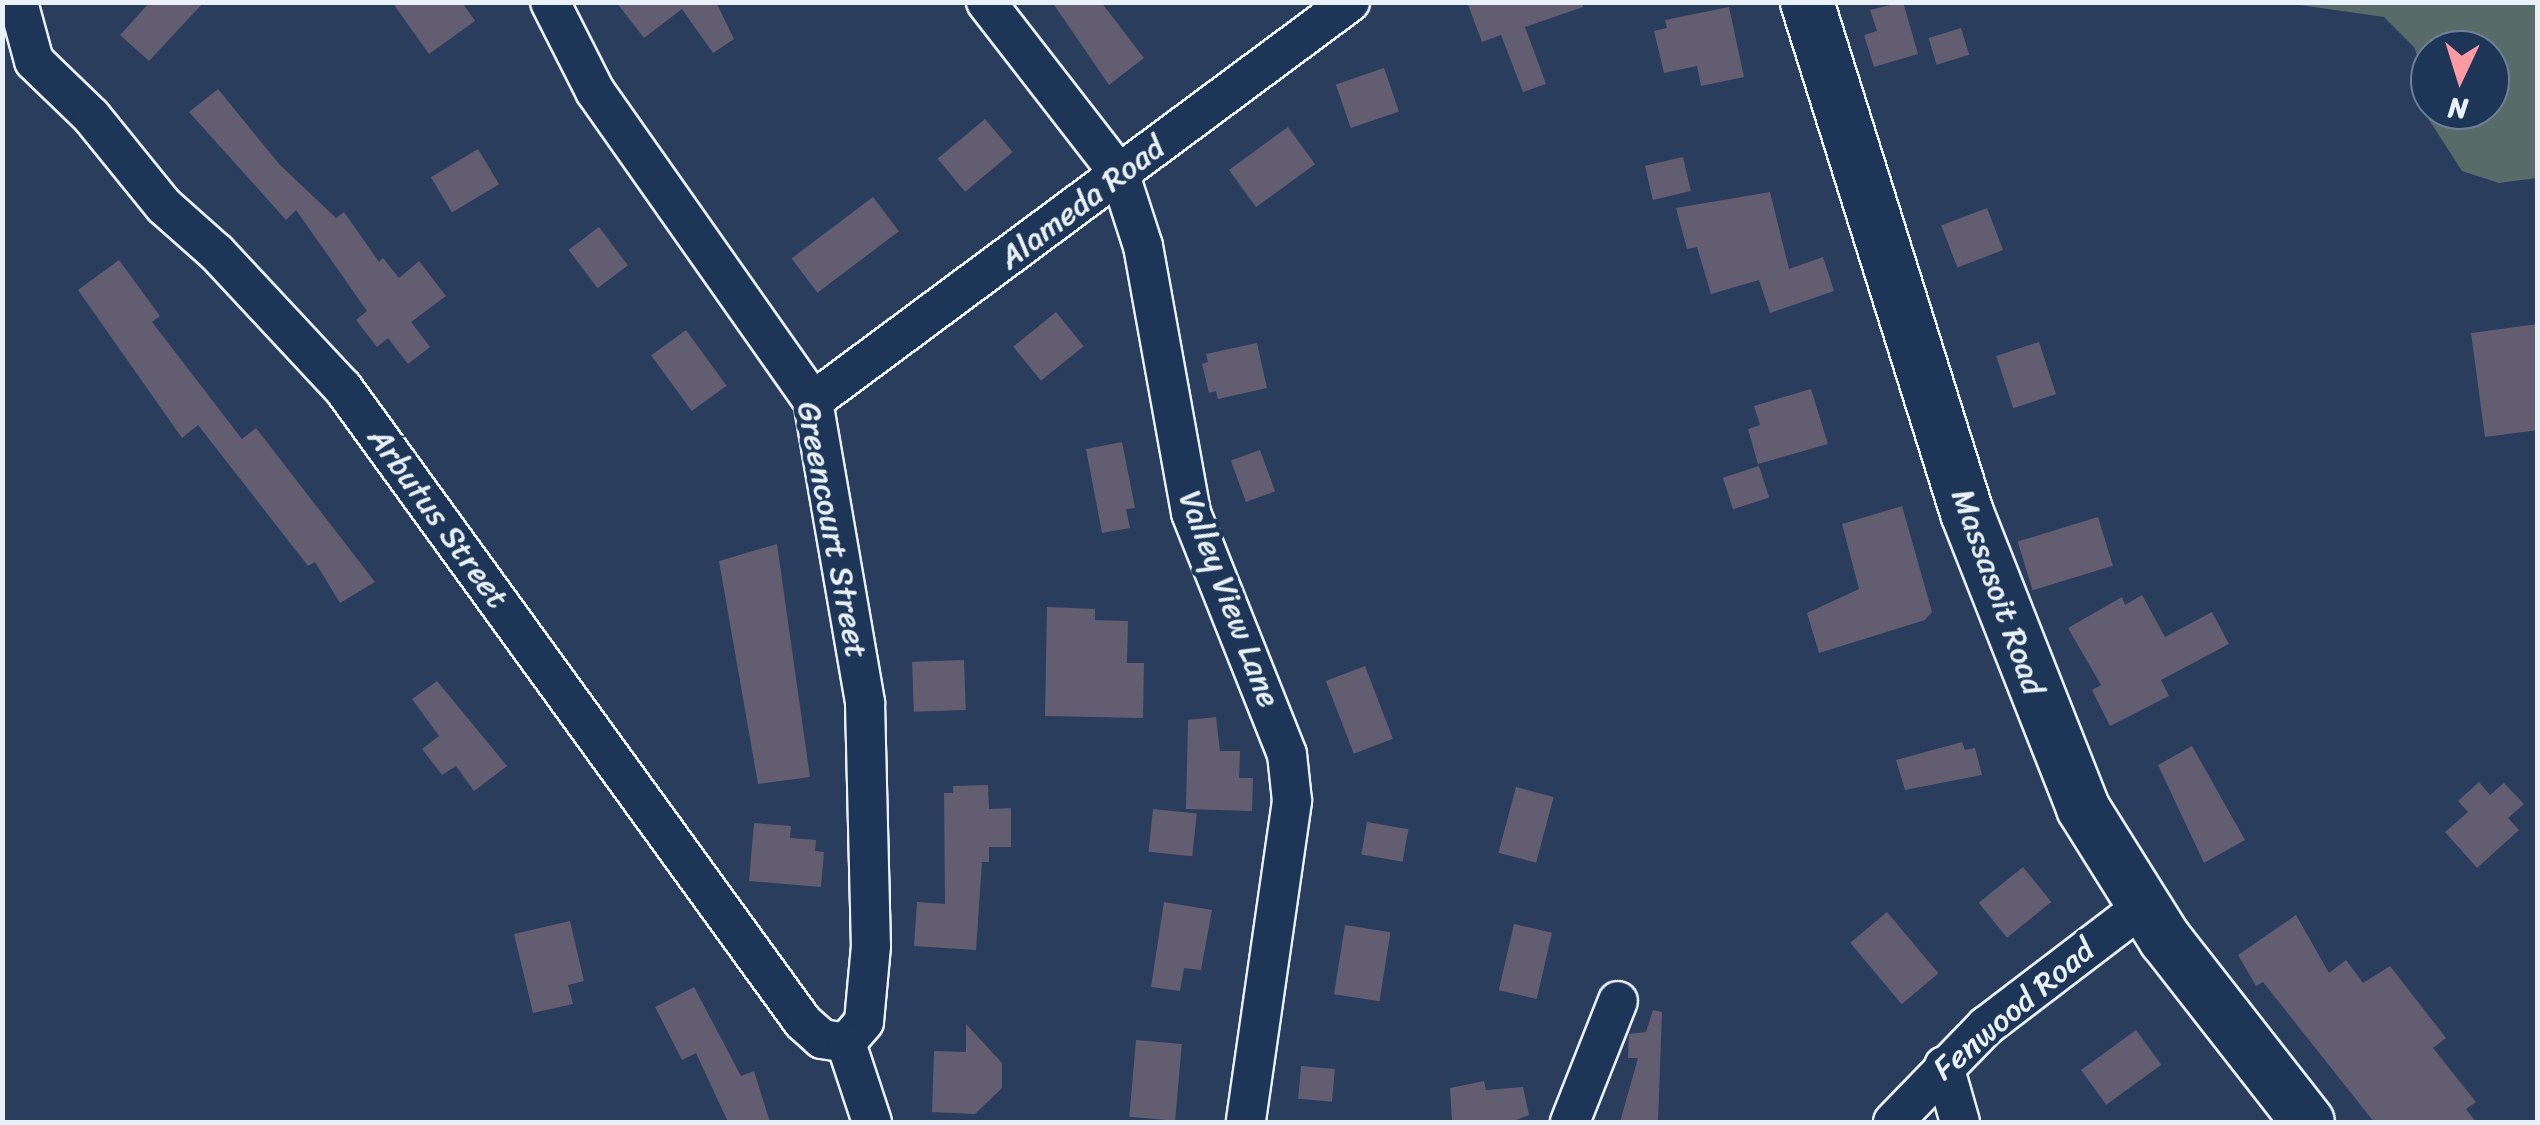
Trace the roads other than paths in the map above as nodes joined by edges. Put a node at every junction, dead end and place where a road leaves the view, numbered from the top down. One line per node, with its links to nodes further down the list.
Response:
1 (18, 2): 10 (street, Arbutus Street)
2 (550, 2): 7 (street, Greencourt Street)
3 (986, 2): 6 (street, Valley View Lane)
4 (1350, 2): 6 (street, Alameda Road)
5 (1807, 2): 8 (main road, Massasoit Road)
6 (1120, 175): 7 (street, Alameda Road); 13 (street, Valley View Lane)
7 (813, 401): 10 (street, Greencourt Street)
8 (2142, 907): 11 (street, Fenwood Road); 17 (main road, Massasoit Road)
9 (1618, 1001): 14 (street)
10 (846, 1043): 12 (street)
11 (1944, 1066): 15 (street, Fenwood Road); 16 (street)
12 (872, 1122)
13 (1246, 1122)
14 (1570, 1122)
15 (1894, 1122)
16 (1960, 1122)
17 (2308, 1122)

